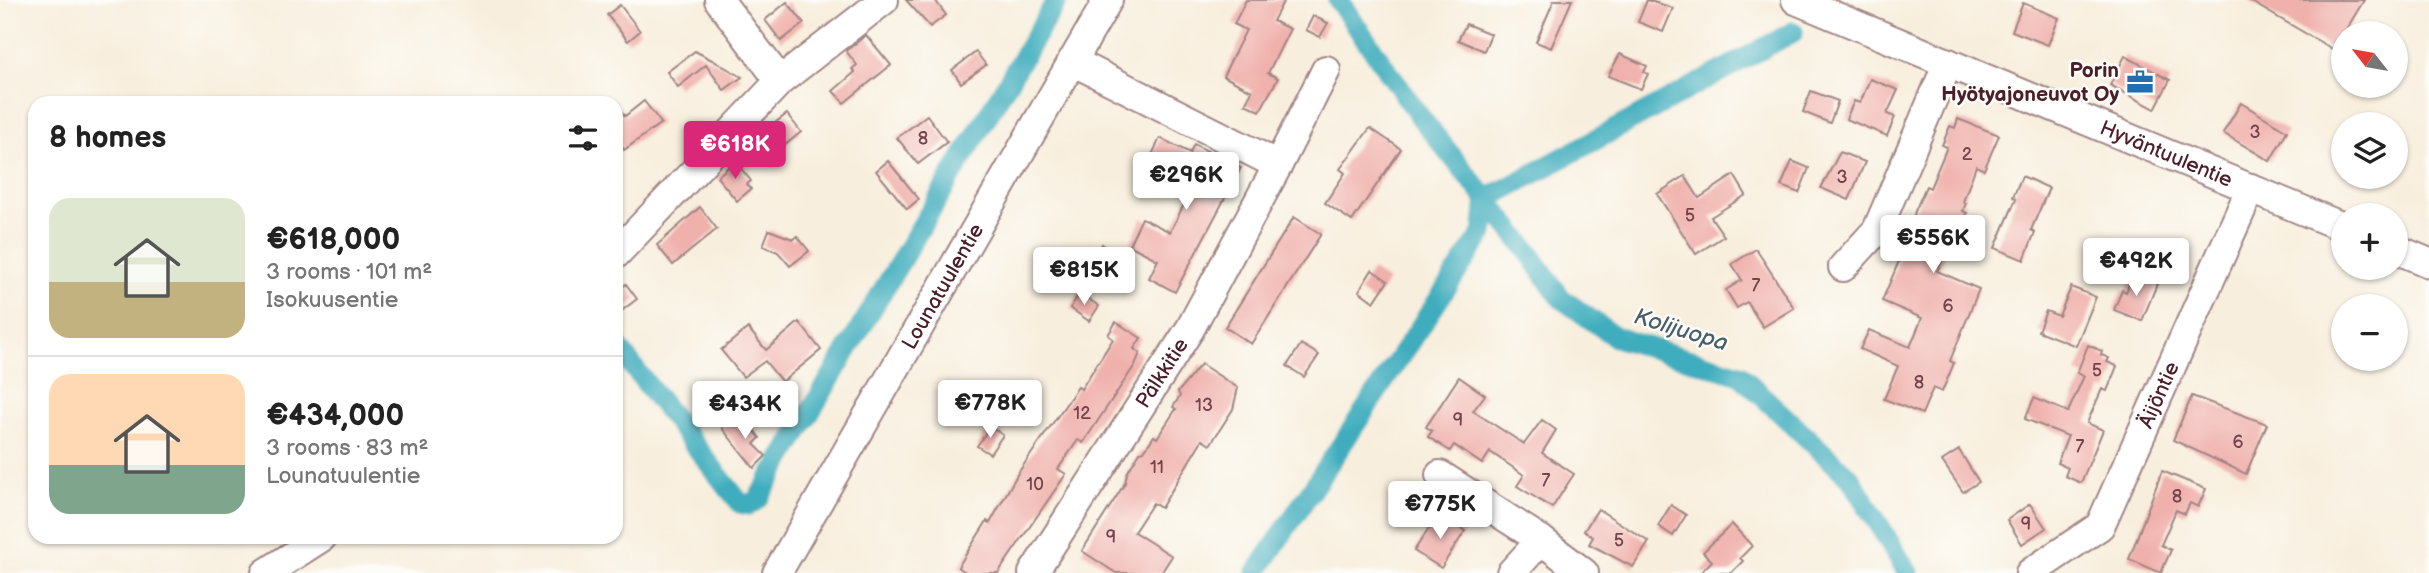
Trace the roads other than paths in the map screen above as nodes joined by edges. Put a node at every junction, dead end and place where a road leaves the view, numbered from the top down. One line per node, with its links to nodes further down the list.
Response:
1 (719, 0): 8 (street)
2 (884, 0): 8 (street)
3 (1108, 0): 5 (street, Lounatuulentie)
4 (1796, 0): 6 (street, Hyväntuulentie)
5 (1072, 61): 9 (street); 20 (street, Lounatuulentie)
6 (1948, 63): 10 (street, Hyväntuulentie); 15 (street)
7 (1326, 70): 9 (street, Pälkkitie)
8 (780, 81): 12 (street)
9 (1278, 165): 21 (street, Pälkkitie)
10 (2251, 188): 11 (street, Hyväntuulentie); 24 (street, Äijöntie)
11 (2331, 222)
12 (623, 247)
13 (2408, 254): 14 (street)
14 (2429, 263)
15 (1843, 267)
16 (1440, 475): 17 (street)
17 (1541, 541): 22 (street); 23 (street)
18 (311, 544): 19 (street)
19 (266, 573)
20 (777, 573)
21 (1033, 573)
22 (1511, 573)
23 (1584, 573)
24 (2030, 573)

